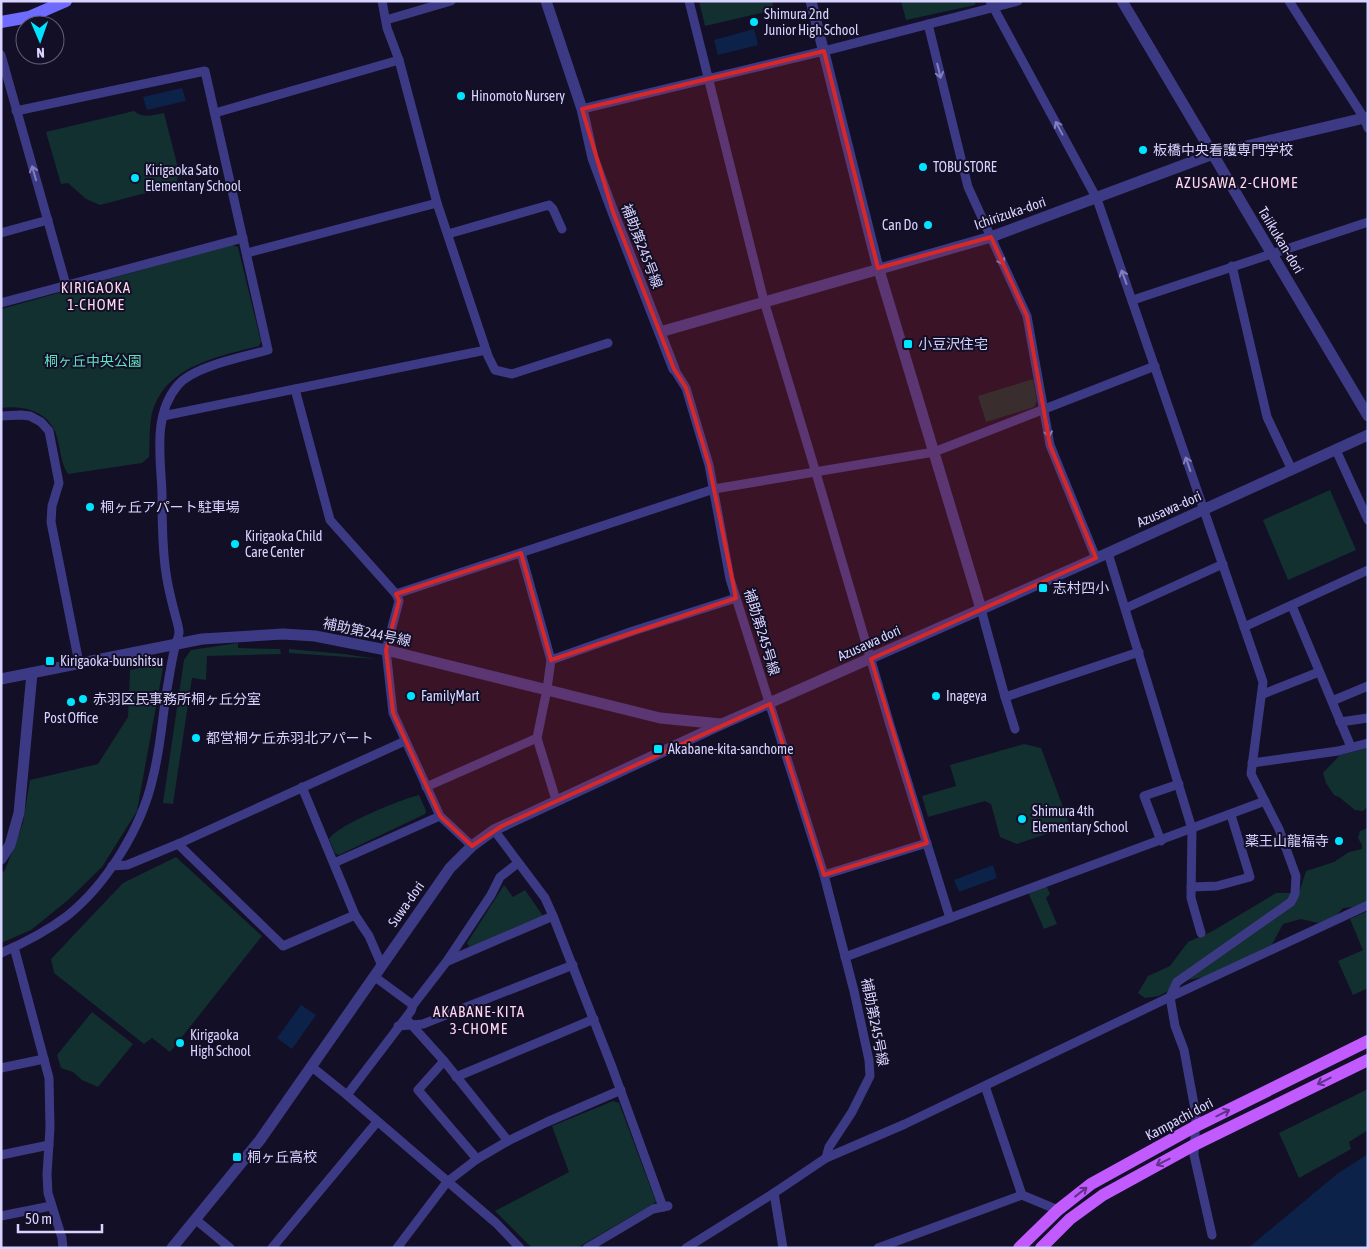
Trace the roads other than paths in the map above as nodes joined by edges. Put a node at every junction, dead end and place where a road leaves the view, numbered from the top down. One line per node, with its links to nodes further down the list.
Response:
1 (66, 1): 12 (main road)
2 (382, 1): 11 (street)
3 (451, 1): 11 (street)
4 (546, 1): 18 (street, 補助第245号線)
5 (689, 1): 17 (street)
6 (811, 1): 14 (street)
7 (1018, 1): 10 (street)
8 (1122, 1): 22 (street, Taiikukan-dori)
9 (1289, 1): 21 (street)
10 (991, 4): 13 (street); 23 (street, one-way to 10)
11 (386, 20): 16 (street)
12 (1, 22)
13 (928, 24): 14 (street); 30 (street, one-way to 30)
14 (824, 51): 17 (street); 35 (street)
15 (1, 56): 19 (street)
16 (399, 60): 20 (street); 24 (street)
17 (708, 78): 18 (street); 38 (street)
18 (582, 109): 40 (street, 補助第245号線)
19 (16, 111): 20 (street); 25 (street, one-way to 19)
20 (215, 114): 31 (street)
21 (1366, 121): 22 (street, Ichirizuka-dori)
22 (1213, 154): 23 (street, Ichirizuka-dori); 33 (street, Taiikukan-dori)
23 (1097, 199): 30 (street, Ichirizuka-dori); 37 (street, one-way to 23)
24 (438, 203): 29 (street); 32 (street)
25 (48, 220): 28 (street); 36 (street)
26 (1368, 222): 33 (street)
27 (562, 229): 29 (street)
28 (1, 233)
29 (448, 234): 42 (street)
30 (991, 237): 35 (street, Ichirizuka-dori); 46 (street, one-way to 46)
31 (243, 238): 32 (street); 36 (street)
32 (247, 253): 48 (street)
33 (1271, 253): 34 (street); 49 (street, Taiikukan-dori)
34 (1232, 266): 37 (street); 53 (street)
35 (879, 268): 38 (street, Ichirizuka-dori); 52 (street)
36 (66, 285): 39 (street)
37 (1133, 300): 43 (street)
38 (764, 301): 40 (street, Ichirizuka-dori); 54 (street)
39 (1, 303)
40 (660, 332): 44 (street, 補助第245号線)
41 (608, 343): 42 (street)
42 (486, 350): 45 (street)
43 (1154, 366): 46 (street); 56 (street, one-way to 43)
44 (674, 369): 55 (street, 補助第245号線)
45 (296, 389): 48 (street); 63 (street)
46 (1044, 409): 52 (street); 60 (street, one-way to 60)
47 (1, 416): 74 (street)
48 (163, 416): 69 (street)
49 (1368, 416)
50 (1368, 435): 51 (street, Azusawa-dori)
51 (1336, 450): 53 (street, Azusawa-dori); 57 (street)
52 (934, 452): 54 (street); 67 (street)
53 (1292, 470): 56 (street, Azusawa-dori)
54 (816, 473): 55 (street); 72 (street)
55 (714, 489): 58 (street); 64 (street, 補助第245号線)
56 (1204, 510): 59 (street, Azusawa-dori); 61 (street)
57 (1368, 520)
58 (521, 553): 63 (street); 73 (street)
59 (1108, 553): 60 (street, Azusawa-dori); 66 (street)
60 (1096, 558): 67 (street, Azusawa-dori)
61 (1222, 564): 66 (street); 68 (street)
62 (1368, 570): 65 (street)
63 (396, 594): 70 (street)
64 (736, 598): 73 (street); 83 (street, 補助第245号線)
65 (1292, 606): 68 (street); 75 (street)
66 (1126, 608): 71 (street)
67 (981, 609): 72 (street, Azusawa dori); 81 (street)
68 (1244, 627): 80 (street)
69 (175, 645): 70 (street, 補助第244号線); 74 (street, 補助第244号線); 109 (street)
70 (386, 650): 79 (street, 補助第244号線); 89 (street)
71 (1139, 652): 81 (street); 93 (street)
72 (871, 658): 83 (street, Azusawa dori); 103 (street)
73 (552, 660): 79 (street)
74 (79, 663): 76 (street, 補助第244号線)
75 (1319, 672): 80 (street); 82 (street)
76 (32, 673): 77 (street, 補助第244号線); 106 (street)
77 (1, 679)
78 (1368, 686): 82 (street)
79 (547, 689): 86 (street, 補助第244号線); 88 (street)
80 (1263, 694): 92 (street)
81 (1005, 697): 87 (street)
82 (1332, 701): 85 (street)
83 (770, 704): 86 (street, Suwa-dori); 110 (street, 補助第245号線)
84 (1368, 718): 85 (street)
85 (1340, 722): 91 (street)
86 (722, 724): 96 (street, Suwa-dori)
87 (1015, 728)
88 (536, 738): 95 (street); 96 (street)
89 (405, 741): 94 (street); 95 (street)
90 (1368, 742): 91 (street)
91 (1351, 747): 92 (street)
92 (1252, 763): 97 (street)
93 (1179, 784): 100 (street); 102 (street)
94 (302, 787): 104 (street); 107 (street)
95 (426, 787): 99 (street)
96 (556, 800): 101 (street, Suwa-dori)
97 (1265, 801): 98 (street); 124 (street)
98 (1232, 815): 100 (street); 111 (street)
99 (440, 816): 105 (street); 107 (street)
100 (1192, 829): 102 (street); 111 (street)
101 (494, 830): 105 (street, Suwa-dori); 108 (street)
102 (1161, 841): 115 (street)
103 (927, 843): 110 (street); 115 (street)
104 (178, 844): 109 (street); 113 (street)
105 (472, 846): 122 (street, Suwa-dori)
106 (1, 859)
107 (334, 863): 113 (street)
108 (518, 863): 114 (street); 120 (street)
109 (112, 866): 117 (street)
110 (824, 875): 119 (street, 補助第245号線)
111 (1191, 887): 116 (street)
112 (1368, 906): 124 (street)
113 (355, 915): 122 (street)
114 (553, 916): 120 (street); 121 (street)
115 (950, 918): 119 (street)
116 (1201, 933)
117 (14, 947): 118 (street); 129 (street)
118 (1, 953)
119 (845, 957): 144 (street, 補助第245号線)
120 (446, 961): 125 (street)
121 (573, 965): 126 (street); 127 (street)
122 (382, 966): 123 (street, Suwa-dori)
123 (375, 977): 125 (street); 132 (street, Suwa-dori)
124 (1170, 997): 135 (street); 139 (street)
125 (413, 1005): 127 (street)
126 (594, 1019): 134 (street); 136 (street)
127 (408, 1022): 131 (street); 137 (street)
128 (1368, 1042): 139 (main road, Kampachi dori, one-way to 128)
129 (44, 1059): 133 (street); 141 (street)
130 (1368, 1060): 142 (main road, one-way to 142)
131 (444, 1061): 134 (street); 145 (street)
132 (312, 1067): 137 (street); 152 (street, Suwa-dori)
133 (1, 1068)
134 (456, 1077): 140 (street)
135 (985, 1086): 144 (street); 148 (street)
136 (621, 1090): 140 (street); 160 (street)
137 (347, 1095): 138 (street)
138 (377, 1122): 146 (street); 157 (street)
139 (1196, 1126): 142 (street); 150 (main road, Kampachi dori, one-way to 139)
140 (508, 1141): 145 (street)
141 (49, 1145): 143 (street); 149 (street)
142 (1194, 1145): 153 (street); 165 (main road, one-way to 165)
143 (1, 1155)
144 (826, 1158): 147 (street)
145 (478, 1159): 146 (street)
146 (447, 1182): 158 (street); 159 (street)
147 (771, 1192): 161 (street); 162 (street)
148 (1022, 1195): 150 (street); 163 (street)
149 (51, 1206): 151 (street); 154 (street)
150 (1058, 1210): 164 (main road, Kampachi dori)
151 (1, 1216)
152 (195, 1219): 155 (street, Suwa-dori); 156 (street)
153 (1212, 1235)
154 (63, 1248)
155 (172, 1248)
156 (230, 1248)
157 (272, 1248)
158 (397, 1248)
159 (520, 1248)
160 (587, 1248)
161 (686, 1248)
162 (783, 1248)
163 (878, 1248)
164 (1019, 1248)
165 (1041, 1248)

